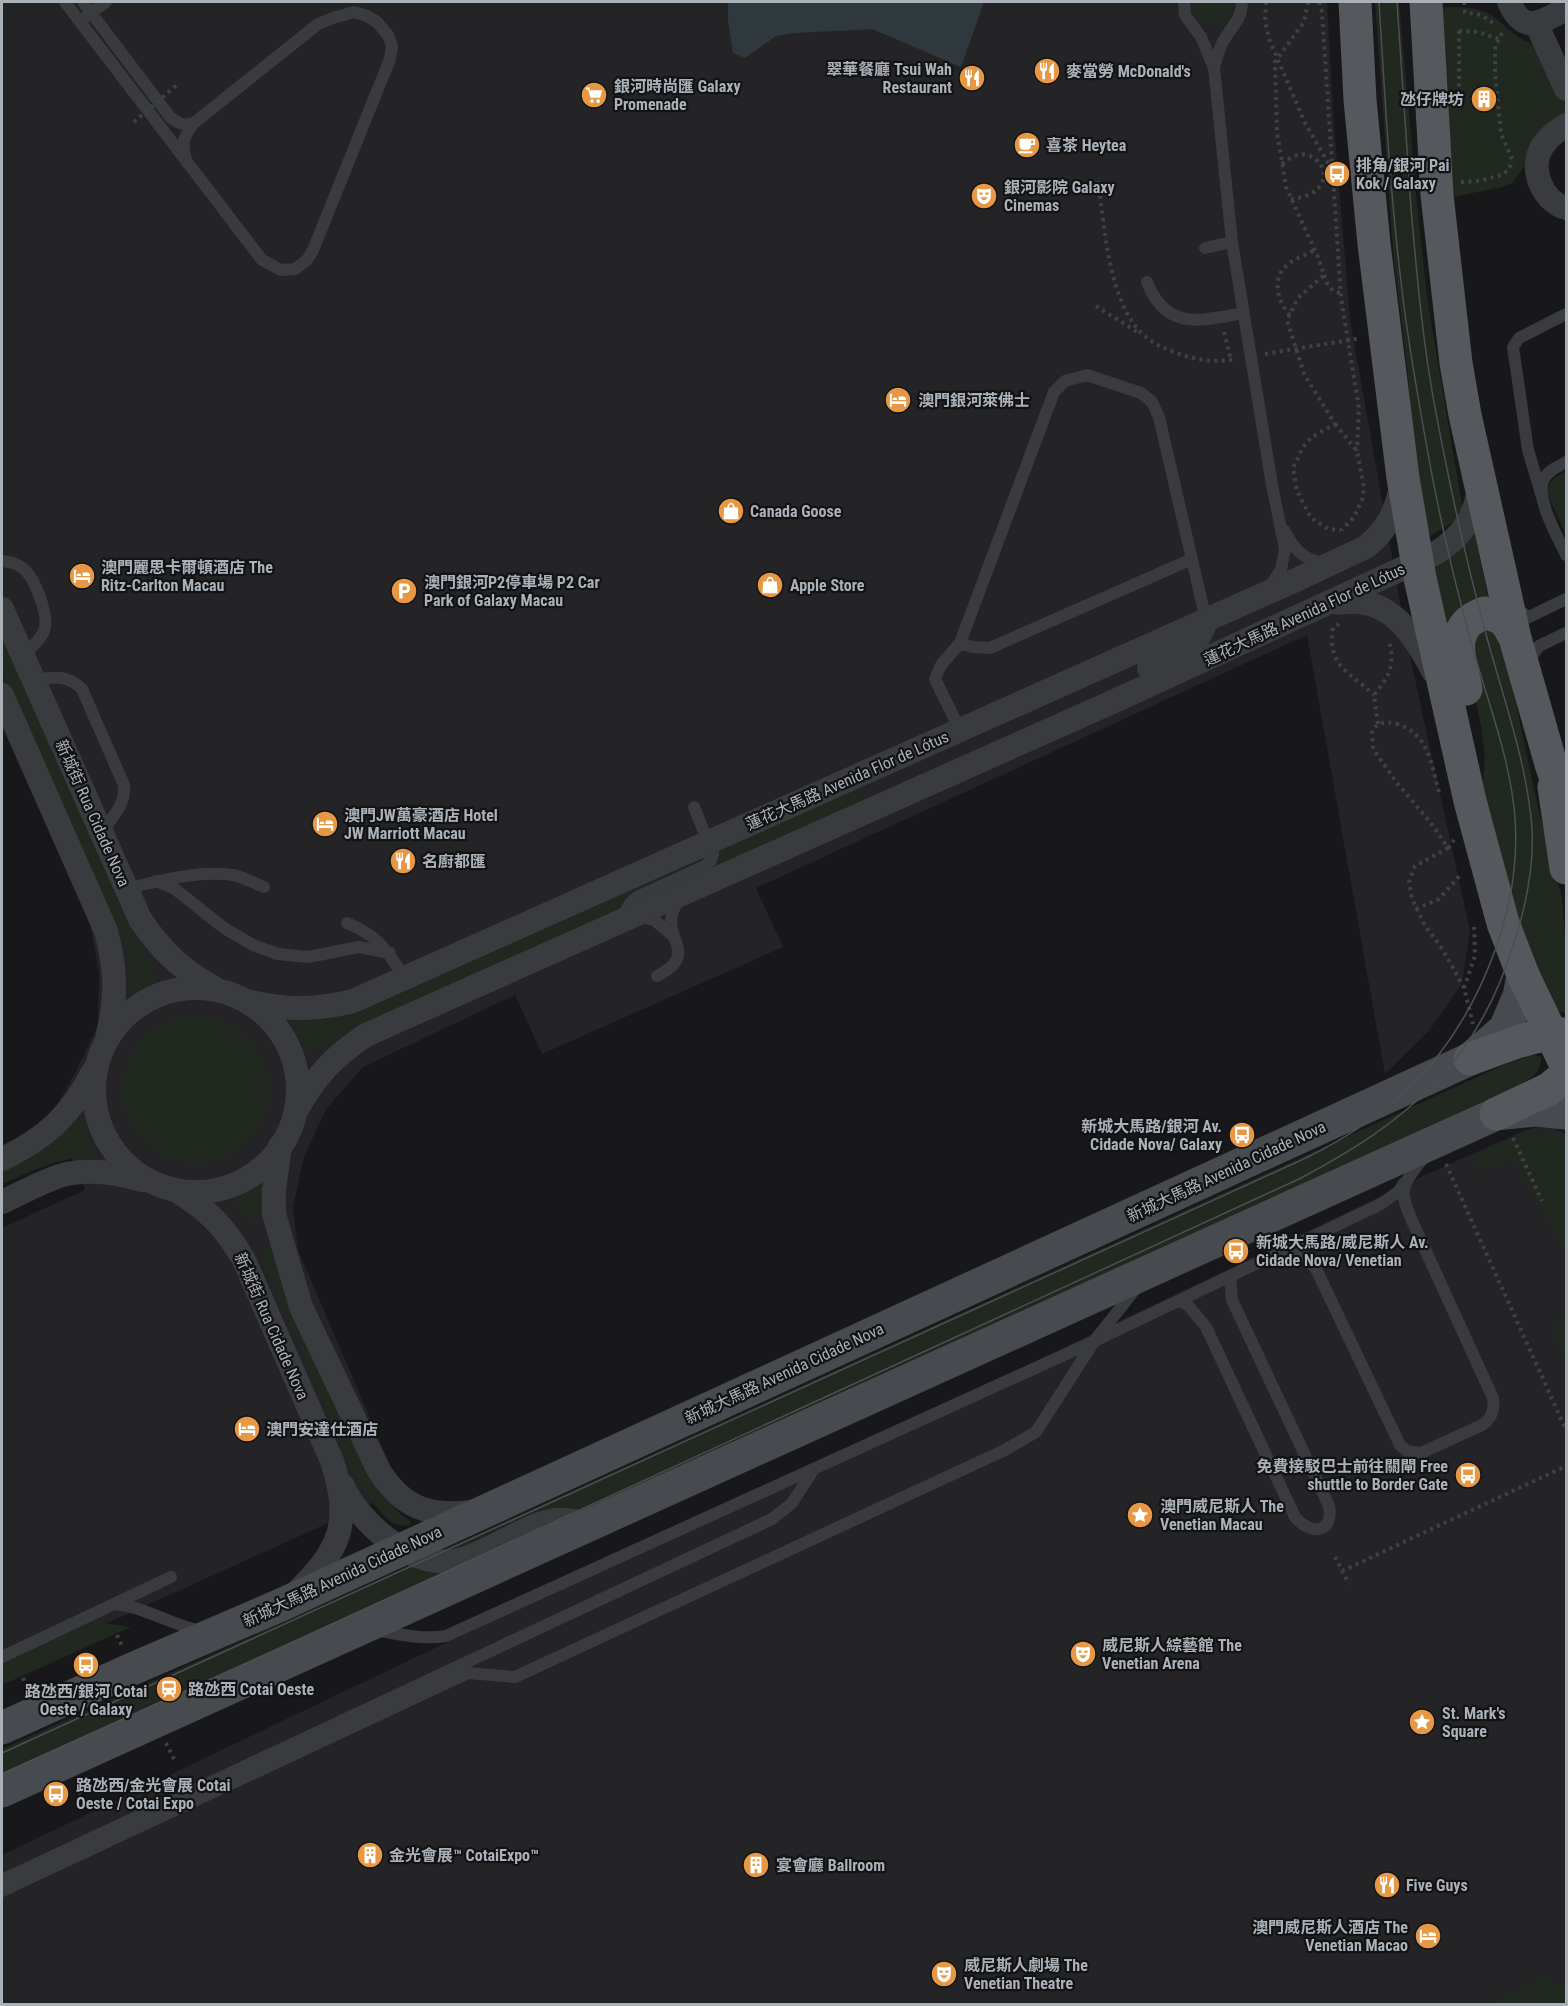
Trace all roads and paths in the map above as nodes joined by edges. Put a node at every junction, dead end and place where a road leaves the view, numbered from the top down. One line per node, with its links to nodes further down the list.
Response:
1 (65, 2): 15 (lane)
2 (83, 2): 13 (lane)
3 (106, 2): 13 (lane)
4 (1184, 2): 21 (lane)
5 (1242, 2): 21 (lane)
6 (1266, 2): 20 (path)
7 (1308, 2): 20 (path)
8 (1319, 2): 33 (path)
9 (1354, 2): 48 (main road)
10 (1464, 2): 17 (path)
11 (1509, 2): 16 (street)
12 (1566, 9): 16 (street)
13 (91, 12): 15 (lane); 25 (lane)
14 (1427, 16): 18 (path); 34 (main road)
15 (77, 19): 30 (lane)
16 (1536, 23): 23 (street)
17 (1502, 33): 18 (path); 19 (path)
18 (1499, 39): 29 (path)
19 (1509, 41)
20 (1278, 56): 27 (path); 31 (path)
21 (1214, 68): 37 (lane)
22 (178, 84): 24 (path, bridge)
23 (1566, 89)
24 (134, 122)
25 (194, 123): 30 (lane); 30 (lane)
26 (1566, 125): 32 (street)
27 (1323, 154): 28 (path); 33 (path)
28 (1318, 160): 31 (path); 35 (path)
29 (1513, 161): 32 (path); 34 (path)
30 (187, 163)
31 (1282, 164): 35 (path)
32 (1537, 168): 36 (street)
33 (1332, 169): 42 (path)
34 (1436, 183): 58 (main road)
35 (1291, 199): 39 (path)
36 (1566, 208)
37 (1233, 242): 38 (lane); 44 (lane)
38 (1205, 248)
39 (1315, 250): 40 (path); 45 (path)
40 (1324, 275): 42 (path); 45 (path)
41 (1147, 282): 47 (lane)
42 (1341, 294): 50 (path)
43 (1095, 306): 49 (path)
44 (1243, 313): 47 (lane); 52 (lane)
45 (1290, 315): 51 (path)
46 (1566, 315): 59 (lane)
47 (1221, 317): 53 (path)
48 (1385, 333): 50 (path); 57 (main road)
49 (1145, 337)
50 (1348, 340): 51 (path); 55 (path)
51 (1295, 349): 52 (path); 54 (path)
52 (1251, 357): 60 (lane)
53 (1231, 360)
54 (1335, 424): 55 (path); 61 (path)
55 (1358, 451): 61 (path)
56 (1566, 462): 59 (lane)
57 (1403, 478): 64 (street, 蓮花大馬路 Avenida Flor de Lótus); 66 (main road)
58 (1479, 482): 66 (street, 蓮花大馬路 Avenida Flor de Lótus); 69 (main road)
59 (1545, 507): 62 (lane)
60 (1277, 516): 64 (lane); 67 (lane)
61 (1341, 530): 64 (path)
62 (1566, 555)
63 (1192, 559): 72 (lane); 77 (lane); 77 (lane)
64 (1341, 559): 67 (street, 蓮花大馬路 Avenida Flor de Lótus)
65 (2, 561): 78 (lane)
66 (1417, 562): 70 (street, 蓮花大馬路 Avenida Flor de Lótus); 81 (main road)
67 (1258, 597): 72 (street, 蓮花大馬路 Avenida Flor de Lótus)
68 (1566, 599): 69 (lane)
69 (1506, 603): 76 (main road)
70 (1323, 606): 81 (street); 84 (street, 蓮花大馬路 Avenida Flor de Lótus)
71 (2, 609): 78 (street, 新城街 Rua Cidade Nova)
72 (1206, 620): 84 (street); 86 (street, 蓮花大馬路 Avenida Flor de Lótus)
73 (1344, 620): 82 (path)
74 (1566, 633): 79 (lane)
75 (1384, 638): 82 (path)
76 (1515, 638): 79 (main road); 88 (main road)
77 (960, 643): 86 (lane)
78 (23, 656): 80 (street, 新城街 Rua Cidade Nova)
79 (1525, 675): 87 (main road)
80 (33, 680): 92 (street, 新城街 Rua Cidade Nova); 92 (lane)
81 (1444, 692): 88 (main road)
82 (1374, 694): 85 (path)
83 (2, 695): 118 (street)
84 (1111, 702): 86 (street); 104 (street, 蓮花大馬路 Avenida Flor de Lótus)
85 (1378, 724): 88 (path); 95 (path)
86 (960, 730): 94 (street, 蓮花大馬路 Avenida Flor de Lótus)
87 (1551, 764): 90 (main road); 98 (main road)
88 (1456, 800): 111 (main road)
89 (694, 807): 94 (lane)
90 (1566, 808)
91 (1451, 830): 93 (path)
92 (101, 832): 103 (street, 新城街 Rua Cidade Nova)
93 (1455, 840): 95 (path); 96 (path)
94 (709, 842): 107 (lane); 113 (street, 蓮花大馬路 Avenida Flor de Lótus)
95 (1448, 848): 105 (path)
96 (1457, 851)
97 (1459, 862): 99 (path)
98 (1566, 868)
99 (1462, 873): 101 (path); 105 (path)
100 (156, 881): 102 (lane); 103 (lane); 110 (lane)
101 (1464, 884)
102 (264, 887)
103 (126, 889): 115 (street, 新城街 Rua Cidade Nova)
104 (685, 893): 107 (street, 蓮花大馬路 Avenida Flor de Lótus); 109 (lane)
105 (1416, 909): 114 (path)
106 (1472, 916): 114 (path)
107 (629, 918): 109 (lane); 123 (street, 蓮花大馬路 Avenida Flor de Lótus)
108 (347, 923): 110 (lane)
109 (672, 935): 112 (lane)
110 (390, 953): 113 (lane)
111 (1524, 975): 117 (main road); 119 (main road, 新城大馬路 Avenida Cidade Nova)
112 (657, 976)
113 (405, 977): 116 (street, 蓮花大馬路 Avenida Flor de Lótus)
114 (1464, 988): 119 (path)
115 (219, 990): 116 (street); 118 (street)
116 (246, 1001): 123 (street)
117 (1559, 1035): 119 (main road); 120 (main road)
118 (108, 1037): 121 (street)
119 (1475, 1055): 145 (main road, 新城大馬路 Avenida Cidade Nova)
120 (1566, 1065)
121 (95, 1068): 128 (street); 129 (street)
122 (1566, 1075): 125 (main road)
123 (296, 1111): 126 (street)
124 (1566, 1113): 125 (main road)
125 (1510, 1119): 127 (main road); 132 (path)
126 (280, 1144): 131 (street); 138 (street, 新城街 Rua Cidade Nova)
127 (1446, 1150): 130 (lane); 135 (main road); 141 (path)
128 (2, 1159)
129 (151, 1182): 131 (street); 133 (street)
130 (1404, 1184): 134 (lane); 134 (lane)
131 (177, 1191): 140 (street, 新城街 Rua Cidade Nova)
132 (1542, 1201)
133 (2, 1202)
134 (1291, 1247): 136 (lane)
135 (1148, 1272): 139 (lane); 146 (main road)
136 (1230, 1276): 137 (lane); 137 (lane)
137 (1179, 1300): 139 (lane)
138 (301, 1308): 140 (street); 145 (street, 新城街 Rua Cidade Nova)
139 (1095, 1340): 144 (lane); 160 (lane)
140 (290, 1364): 142 (street, 新城街 Rua Cidade Nova)
141 (1566, 1430)
142 (332, 1461): 147 (street); 153 (street, 新城街 Rua Cidade Nova)
143 (1566, 1466): 149 (path)
144 (814, 1468): 154 (lane); 159 (lane)
145 (484, 1510): 147 (main road, 新城大馬路 Avenida Cidade Nova)
146 (592, 1524): 147 (street); 154 (main road)
147 (403, 1549): 153 (main road, 新城大馬路 Avenida Cidade Nova)
148 (1335, 1557): 149 (path)
149 (1342, 1571): 151 (path)
150 (171, 1577): 152 (lane)
151 (1349, 1584)
152 (113, 1604): 155 (lane); 156 (lane)
153 (283, 1604): 155 (main road, 新城大馬路 Avenida Cidade Nova)
154 (362, 1628): 158 (main road)
155 (219, 1632): 157 (main road, 新城大馬路 Avenida Cidade Nova)
156 (2, 1657)
157 (2, 1728)
158 (2, 1791)
159 (2, 1880)
160 (2, 1891)

